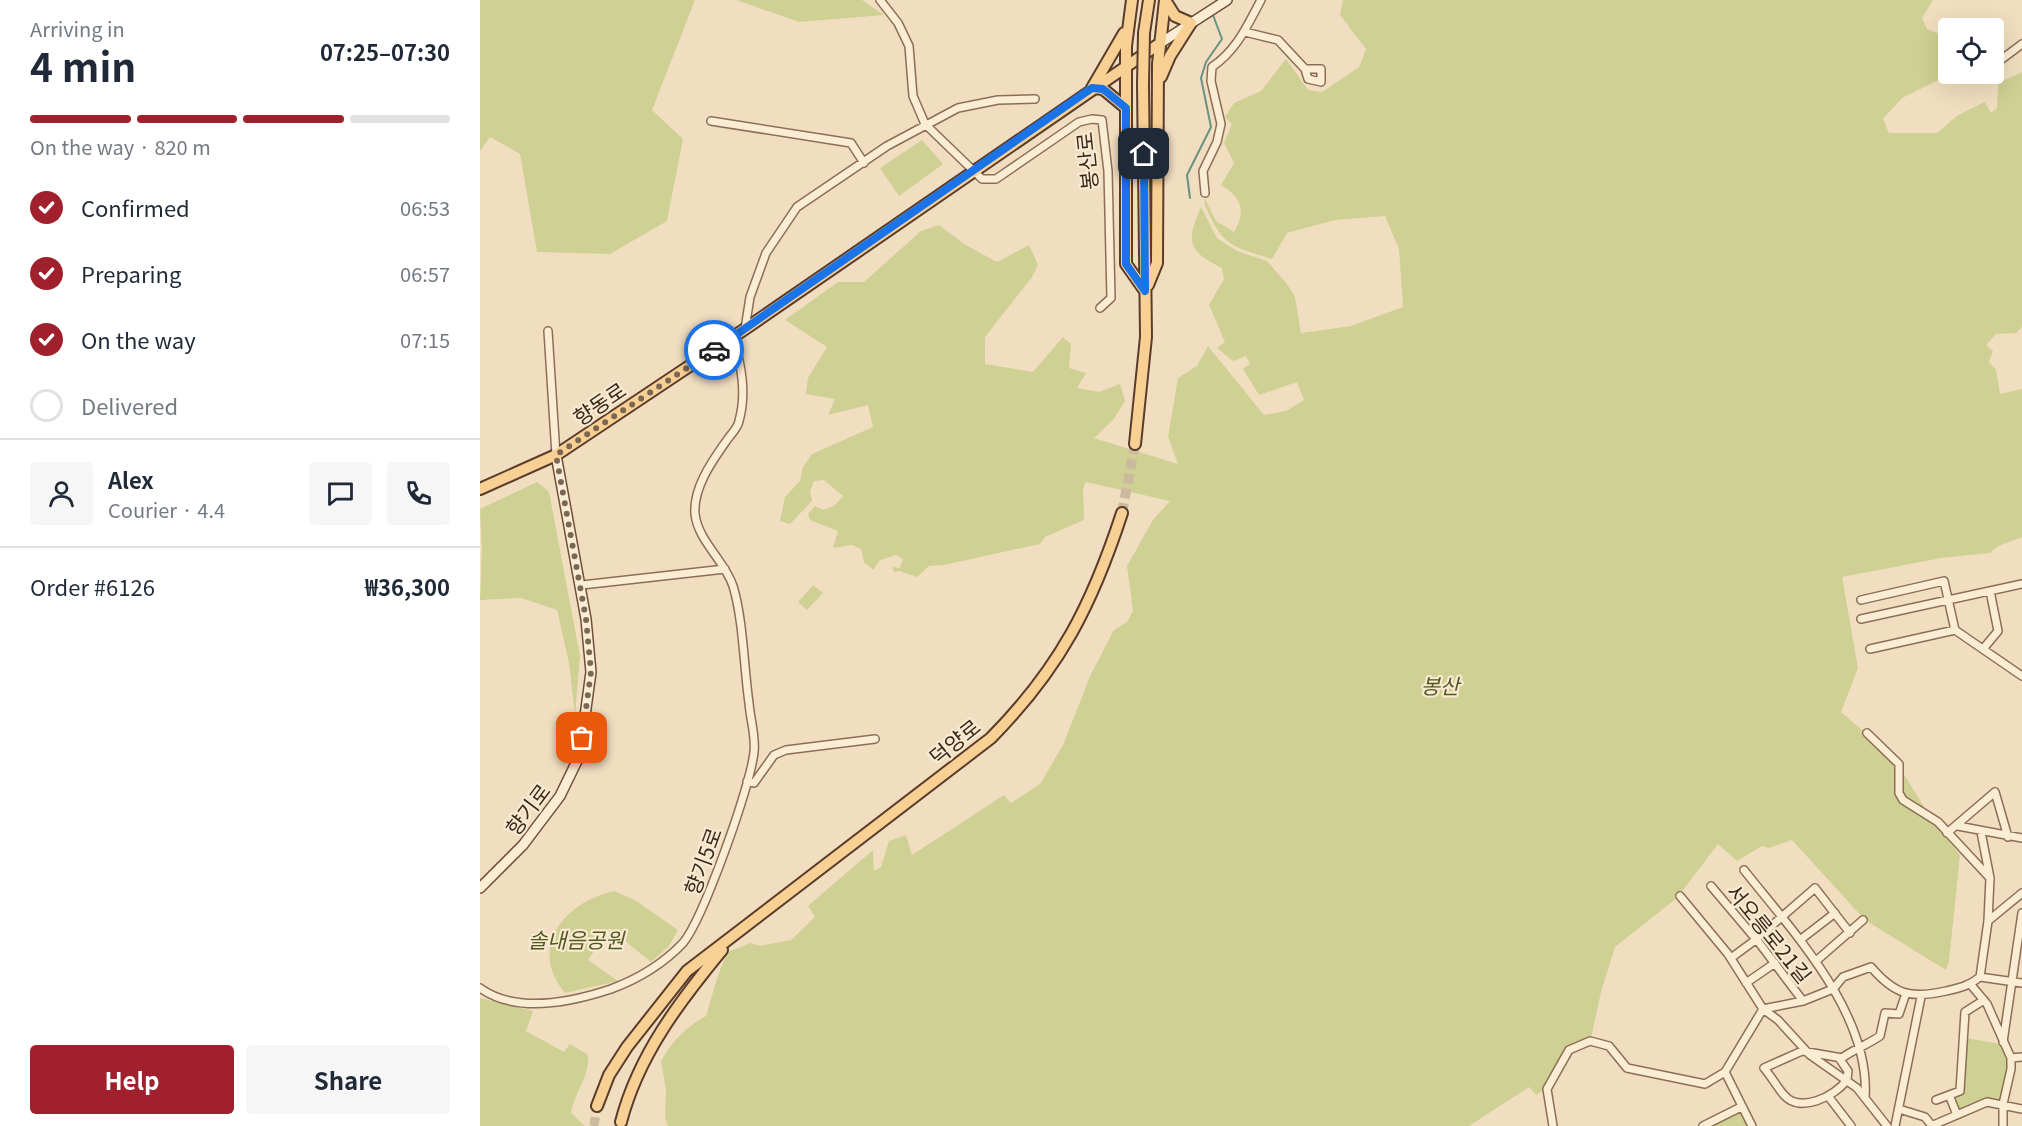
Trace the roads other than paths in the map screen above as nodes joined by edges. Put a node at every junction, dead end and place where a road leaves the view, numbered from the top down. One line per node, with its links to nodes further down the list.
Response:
1 (880, 0): 20 (street)
2 (1132, 0): 8 (main road)
3 (1149, 0): 24 (main road, bridge)
4 (1165, 0): 7 (main road); 10 (main road)
5 (1261, 0): 9 (street)
6 (1224, 2): 7 (main road, 봉산로)
7 (1191, 23): 10 (main road, 봉산로); 16 (main road)
8 (1128, 25): 13 (main road); 15 (main road)
9 (1245, 32): 14 (street); 23 (street)
10 (1159, 44): 13 (main road, 봉산로); 16 (main road)
11 (2022, 44): 12 (street)
12 (2004, 58)
13 (1125, 66): 15 (main road, 봉산로); 18 (main road)
14 (1305, 69)
15 (1092, 88): 18 (main road); 22 (main road, 봉산로)
16 (1159, 89): 24 (main road)
17 (1035, 99): 20 (street)
18 (1126, 108): 24 (main road)
19 (711, 121): 21 (street)
20 (925, 124): 21 (street); 22 (street)
21 (864, 163): 26 (street)
22 (973, 170): 25 (street, 봉산로); 26 (main road, 봉산로)
23 (1205, 193)
24 (1145, 291): 29 (main road)
25 (1100, 308)
26 (745, 329): 28 (main road, 봉산로)
27 (548, 331): 30 (street)
28 (733, 336): 30 (main road, 향동로); 33 (street, 향기5로)
29 (1135, 444)
30 (556, 455): 31 (main road, 향동로); 35 (main road, 향기로)
31 (480, 489)
32 (1122, 513): 64 (main road, 덕양로)
33 (725, 569): 35 (street); 46 (street, 향기5로)
34 (2022, 584): 36 (street)
35 (582, 585): 55 (main road, 향기로)
36 (1990, 591): 38 (street); 42 (street)
37 (1861, 600): 38 (street)
38 (1949, 600): 39 (street); 40 (street)
39 (1861, 619)
40 (1955, 630): 41 (street); 42 (street)
41 (1870, 649)
42 (1983, 650): 43 (street)
43 (2022, 676)
44 (1867, 733): 49 (street)
45 (875, 740): 46 (street)
46 (750, 782): 76 (street, 향기5로)
47 (1958, 826): 48 (street); 49 (street); 50 (street)
48 (1981, 832): 50 (street); 53 (street)
49 (1947, 833): 53 (street)
50 (2008, 837): 51 (street)
51 (2022, 838)
52 (1744, 870): 60 (street)
53 (1989, 878): 62 (street)
54 (1711, 886): 65 (street, 서오릉로21길)
55 (480, 888)
56 (2022, 893): 62 (street)
57 (1680, 896): 68 (street)
58 (1835, 913): 60 (street); 63 (street); 66 (street)
59 (2022, 913): 67 (street)
60 (1782, 917): 65 (street); 66 (street)
61 (1863, 920): 63 (street)
62 (1988, 921): 71 (street)
63 (1850, 933): 69 (street)
64 (733, 938): 96 (main road, 덕양로); 101 (main road, 덕양로)
65 (1756, 940): 68 (street); 70 (street, 서오릉로21길)
66 (1800, 940): 69 (street)
67 (2019, 954): 72 (street)
68 (1731, 958): 73 (street)
69 (1816, 961): 77 (street)
70 (1775, 963): 73 (street); 81 (street, 서오릉로21길)
71 (1980, 977): 72 (street); 75 (street, 서오릉로21길)
72 (2013, 982): 74 (street); 83 (street)
73 (1746, 983): 82 (street)
74 (2022, 983)
75 (1971, 985): 79 (street, 서오릉로21길); 80 (street)
76 (480, 988)
77 (1833, 989): 78 (street, 서오릉로21길); 81 (street, 서오릉로21길); 84 (street, 서오릉로21길)
78 (1906, 993): 79 (street, 서오릉로21길); 84 (street)
79 (1921, 997): 98 (street)
80 (1984, 1000): 83 (street); 92 (street)
81 (1803, 1001): 82 (street, 서오릉로21길)
82 (1763, 1009): 85 (street); 89 (street)
83 (2003, 1042): 88 (street)
84 (1859, 1048): 87 (street); 93 (street, 서오릉로21길)
85 (1808, 1053): 87 (street); 90 (street); 91 (street)
86 (2022, 1057): 88 (street)
87 (1839, 1058): 90 (street)
88 (2011, 1058): 95 (street)
89 (1725, 1072): 97 (street); 102 (street)
90 (1847, 1080): 91 (street); 93 (street)
91 (1828, 1096): 105 (street)
92 (1950, 1097): 94 (street); 100 (street)
93 (1865, 1098): 106 (street)
94 (1936, 1100)
95 (2003, 1104): 99 (street); 100 (street); 109 (street)
96 (597, 1106)
97 (1741, 1107): 103 (street); 104 (street)
98 (1899, 1109): 107 (street); 108 (street)
99 (2022, 1109)
100 (1957, 1116): 108 (street)
101 (621, 1122)
102 (1553, 1126)
103 (1703, 1126)
104 (1752, 1126)
105 (1851, 1126)
106 (1887, 1126)
107 (1895, 1126)
108 (1932, 1126)
109 (2003, 1126)

